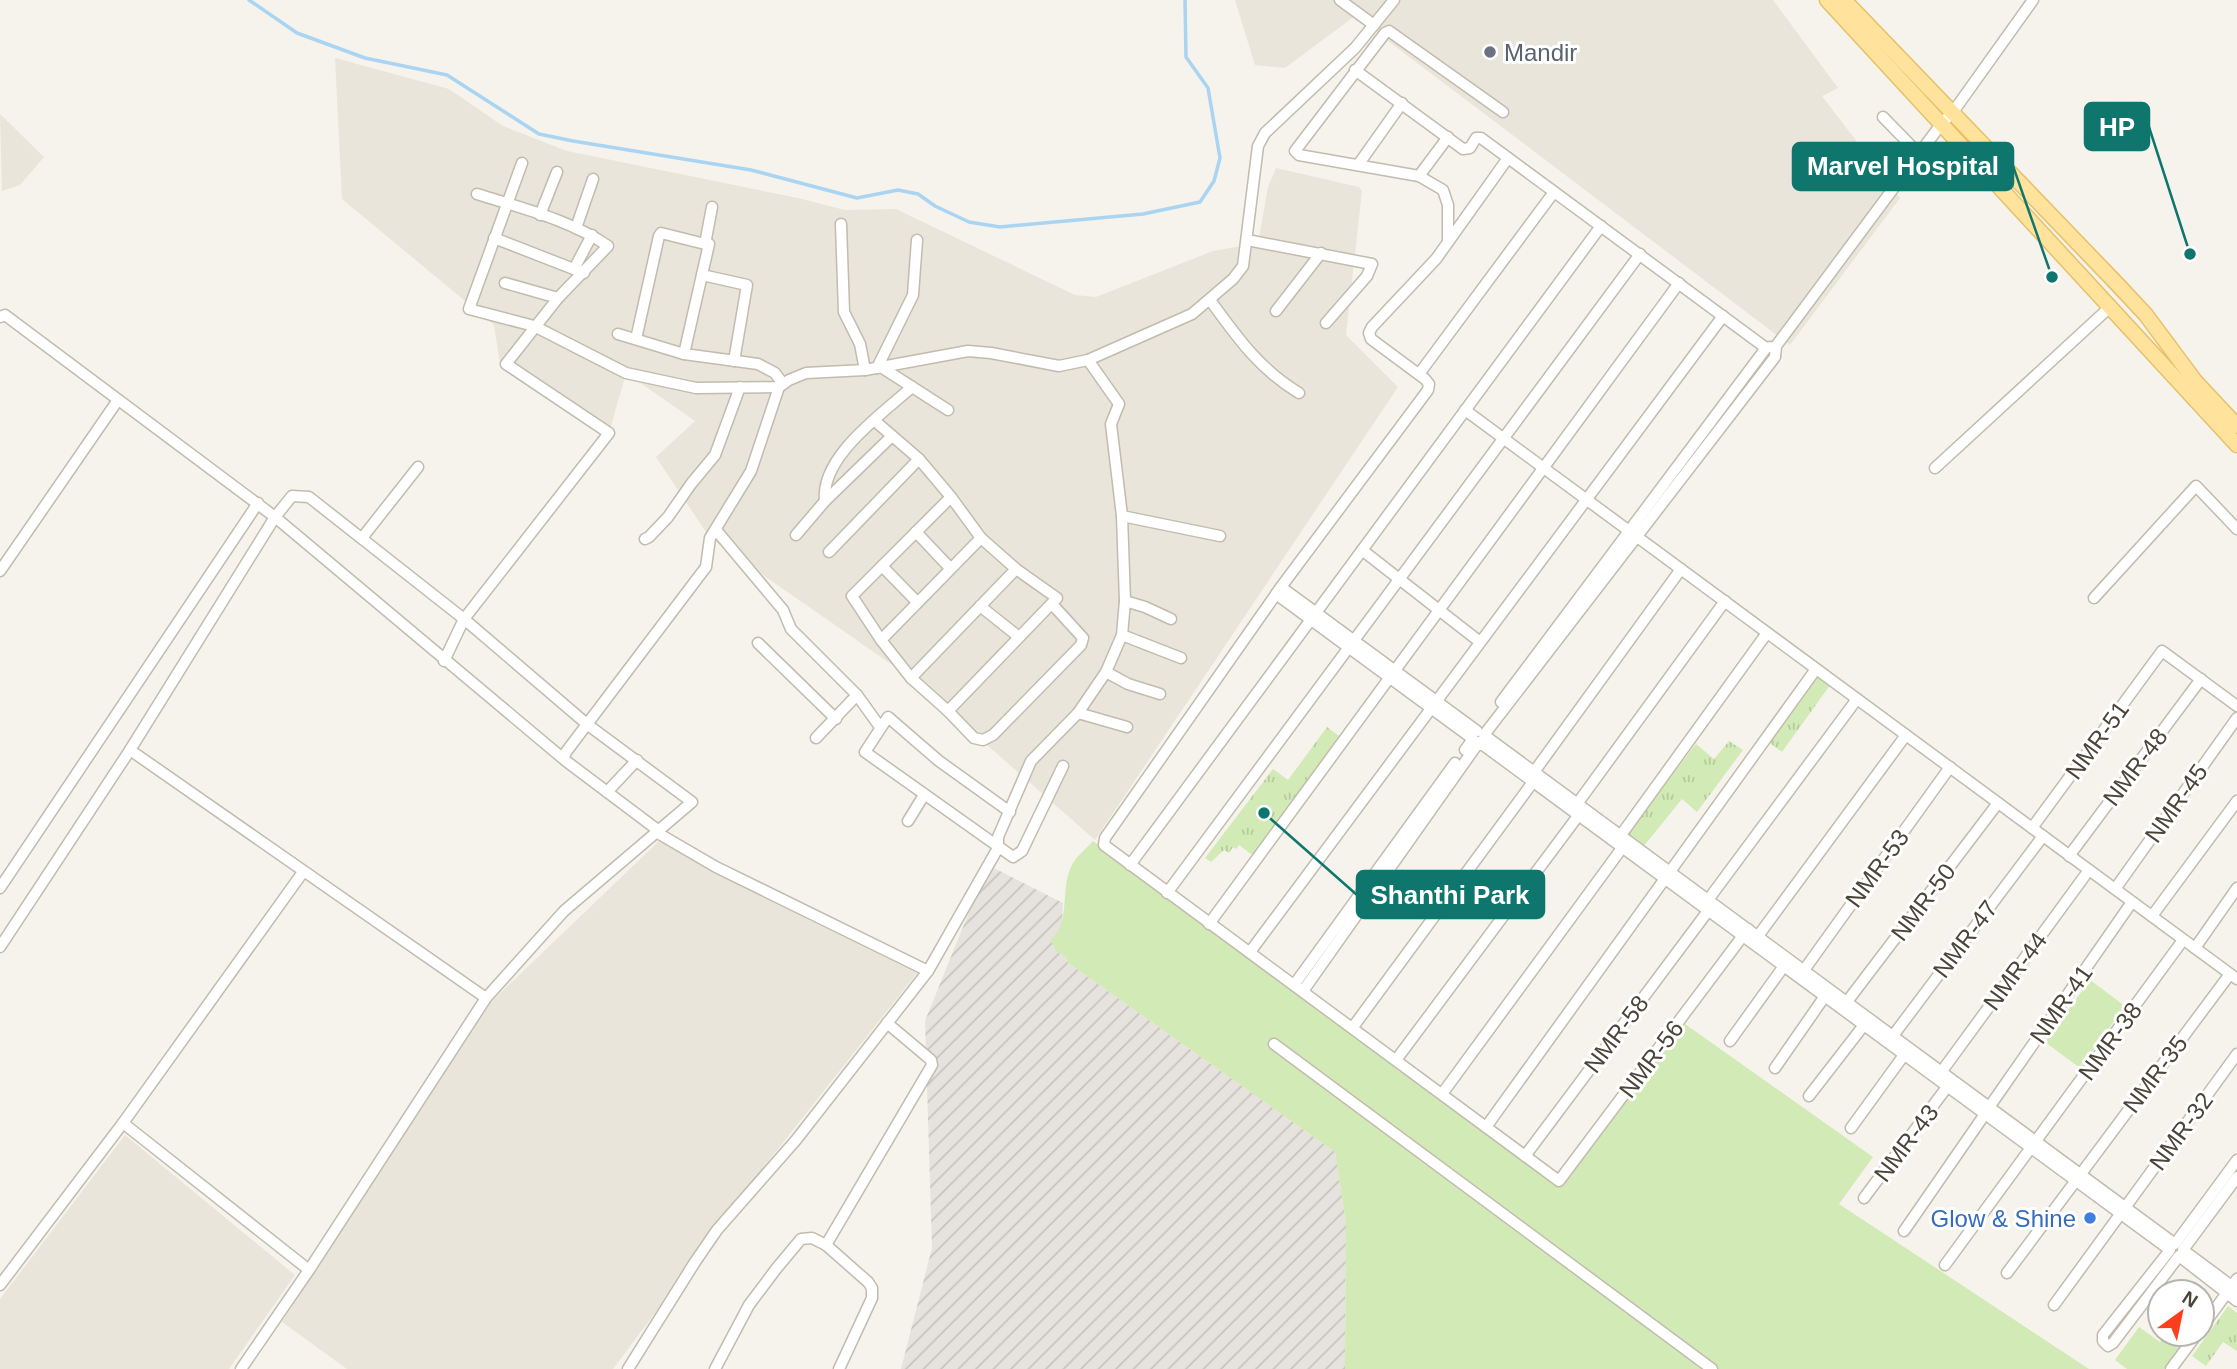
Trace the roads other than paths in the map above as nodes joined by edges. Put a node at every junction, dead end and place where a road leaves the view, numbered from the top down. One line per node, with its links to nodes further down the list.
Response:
1 (1340, 0): 6 (street)
2 (1394, 0): 6 (street)
3 (1827, 0): 11 (main road)
4 (1844, 0): 11 (main road)
5 (2035, 1): 11 (street)
6 (1374, 24): 31 (street)
7 (1355, 70): 8 (street); 9 (street); 16 (street)
8 (1402, 103): 12 (street); 16 (street)
9 (1503, 112)
10 (1883, 117): 13 (street)
11 (1948, 118): 13 (street); 40 (main road); 43 (main road)
12 (1448, 137): 14 (street); 18 (street)
13 (1920, 155): 53 (street)
14 (1508, 158): 20 (street); 32 (street)
15 (522, 163): 22 (street)
16 (1359, 165): 18 (street)
17 (557, 172): 24 (street)
18 (1419, 176): 32 (street)
19 (593, 179): 27 (street)
20 (1554, 192): 26 (street); 58 (street)
21 (477, 194): 22 (street)
22 (508, 204): 24 (street); 29 (street)
23 (712, 207): 33 (street)
24 (540, 215): 27 (street)
25 (841, 224): 57 (street)
26 (1601, 226): 35 (street); 65 (street)
27 (576, 228): 28 (street)
28 (592, 235): 36 (street); 36 (street)
29 (494, 237): 36 (street); 49 (street)
30 (917, 240): 57 (street)
31 (1247, 240): 34 (street); 42 (street)
32 (1448, 242): 58 (street)
33 (705, 244): 37 (street); 52 (street)
34 (1321, 253): 44 (street); 48 (street)
35 (1640, 254): 39 (street); 69 (street)
36 (579, 272): 41 (street)
37 (702, 275): 54 (street); 56 (street)
38 (505, 283): 41 (street)
39 (1679, 283): 45 (street); 73 (street)
40 (2125, 292): 43 (main road); 46 (main road)
41 (558, 298): 49 (street)
42 (1210, 300): 55 (street); 62 (street)
43 (2110, 307): 50 (main road); 74 (street)
44 (1276, 311)
45 (1723, 316): 53 (street); 76 (street)
46 (2146, 316): 50 (main road); 67 (main road)
47 (0, 317): 63 (street)
48 (1326, 323)
49 (534, 327): 60 (street); 107 (street)
50 (2131, 329): 70 (main road)
51 (618, 334): 52 (street)
52 (636, 340): 54 (street)
53 (1771, 347): 84 (street)
54 (684, 354): 56 (street)
55 (1088, 360): 57 (street); 79 (street)
56 (734, 361): 59 (street)
57 (875, 369): 59 (street); 61 (street)
58 (1419, 374): 98 (street)
59 (781, 386): 60 (street); 82 (street)
60 (740, 387): 89 (street)
61 (912, 387): 64 (street); 66 (street)
62 (1298, 393)
63 (118, 400): 78 (street); 96 (street)
64 (948, 410)
65 (1465, 410): 69 (street); 90 (street)
66 (875, 421): 68 (street); 77 (street)
67 (2237, 426)
68 (891, 437): 71 (street); 77 (street)
69 (1504, 438): 73 (street); 97 (street)
70 (2237, 444)
71 (919, 459): 75 (street); 91 (street)
72 (418, 467): 87 (street)
73 (1543, 467): 76 (street); 105 (street)
74 (1935, 468)
75 (951, 497): 83 (street); 88 (street)
76 (1587, 499): 84 (street); 113 (street)
77 (825, 501): 85 (street)
78 (258, 503): 80 (street); 162 (street)
79 (1122, 516): 86 (street); 100 (street)
80 (275, 517): 87 (street); 117 (street); 138 (street)
81 (2237, 529): 99 (street)
82 (716, 530): 124 (street); 132 (street)
83 (916, 532): 92 (street); 93 (street)
84 (1633, 534): 95 (street); 136 (street)
85 (796, 535)
86 (1220, 536)
87 (362, 538): 107 (street)
88 (981, 538): 93 (street); 94 (street)
89 (645, 539)
90 (1362, 550): 97 (street); 106 (street)
91 (829, 552)
92 (882, 566): 102 (street); 112 (street)
93 (950, 568): 102 (street)
94 (1016, 569): 103 (street); 104 (street)
95 (1681, 569): 101 (street); 143 (street)
96 (0, 571)
97 (1399, 579): 105 (street); 115 (street)
98 (1278, 590): 106 (street); 158 (street)
99 (2094, 598)
100 (1125, 601): 108 (street); 110 (street)
101 (1725, 601): 109 (street); 148 (street)
102 (917, 602): 112 (street)
103 (1052, 604): 111 (street); 128 (street)
104 (980, 606): 111 (street); 121 (street)
105 (1440, 610): 113 (street); 120 (street)
106 (1313, 616): 115 (street); 158 (street)
107 (464, 619): 117 (street); 132 (street)
108 (1171, 619)
109 (1767, 633): 118 (street); 153 (street)
110 (1122, 635): 116 (street); 119 (street)
111 (1020, 637): 128 (street)
112 (881, 640): 121 (street)
113 (1480, 642): 126 (street)
114 (758, 643): 131 (street)
115 (1351, 644): 120 (street); 165 (street)
116 (1181, 658)
117 (444, 661): 139 (street)
118 (1816, 669): 125 (street); 161 (street)
119 (1106, 671): 123 (street); 129 (street)
120 (1392, 673): 126 (street); 169 (street)
121 (911, 678): 128 (street)
122 (2201, 679): 127 (street); 151 (street, NMR-51); 157 (street, NMR-48)
123 (1160, 694)
124 (857, 695): 131 (street); 133 (street)
125 (1857, 699): 135 (street); 167 (street, NMR-58)
126 (1434, 704): 136 (street); 175 (street)
127 (2237, 706)
128 (948, 711)
129 (1078, 713): 134 (street); 149 (street)
130 (2237, 718): 164 (street, NMR-45)
131 (836, 719): 137 (street)
132 (587, 725): 139 (street); 140 (street)
133 (880, 727): 145 (street); 149 (street)
134 (1127, 727)
135 (1906, 735): 142 (street); 171 (street)
136 (1478, 736): 143 (street); 180 (street)
137 (816, 738)
138 (130, 750): 160 (street); 173 (street)
139 (564, 757): 144 (street)
140 (637, 760): 144 (street); 152 (street)
141 (1063, 766): 155 (street)
142 (1950, 767): 147 (street); 177 (street, NMR-53)
143 (1533, 777): 148 (street); 186 (street)
144 (607, 792): 152 (street)
145 (924, 795): 150 (street); 155 (street)
146 (2237, 801): 168 (street)
147 (1998, 803): 151 (street); 183 (street, NMR-50)
148 (1577, 810): 153 (street); 156 (street); 192 (street)
149 (1010, 812): 155 (street)
150 (908, 821)
151 (2032, 828): 154 (street)
152 (656, 832): 178 (street); 182 (street)
153 (1620, 835): 161 (street)
154 (2043, 836): 157 (street); 187 (street, NMR-47)
155 (998, 848): 178 (street)
156 (1622, 848): 161 (street); 196 (street)
157 (2070, 856): 159 (street)
158 (1130, 865): 165 (street)
159 (2089, 870): 164 (street); 194 (street, NMR-44)
160 (303, 872): 182 (street); 199 (street)
161 (1667, 875): 167 (street); 200 (street)
162 (0, 888)
163 (2237, 888): 174 (street)
164 (2115, 889): 166 (street)
165 (1167, 893): 169 (street)
166 (2132, 902): 168 (street); 198 (street, NMR-41)
167 (1708, 905): 170 (street); 203 (street, NMR-58)
168 (2152, 916): 172 (street)
169 (1209, 924): 175 (street)
170 (1746, 933): 171 (street); 176 (street); 203 (street, NMR-56)
171 (1758, 936): 177 (street)
172 (2183, 940): 174 (street); 202 (street, NMR-38)
173 (0, 947)
174 (2195, 948): 179 (street)
175 (1250, 952): 180 (street)
176 (1784, 966): 181 (street); 188 (street)
177 (1804, 970): 183 (street)
178 (928, 971): 184 (street)
179 (2235, 976): 205 (street, NMR-35)
180 (1299, 988): 186 (street)
181 (1825, 996): 183 (street); 193 (street)
182 (486, 998): 213 (street)
183 (1845, 1005): 185 (street); 187 (street)
184 (887, 1023): 210 (street); 222 (street)
185 (1864, 1025): 187 (street); 197 (street)
186 (1353, 1027): 192 (street)
187 (1890, 1039): 191 (street); 194 (street)
188 (1730, 1041)
189 (1274, 1044): 225 (street)
190 (2237, 1054): 208 (street, NMR-32)
191 (1904, 1055): 195 (street); 201 (street)
192 (1396, 1060): 196 (street)
193 (1775, 1068)
194 (1942, 1071): 198 (street)
195 (1947, 1087): 198 (street); 207 (street, NMR-43)
196 (1441, 1094): 200 (street)
197 (1810, 1096)
198 (1988, 1110): 202 (street); 209 (street, NMR-41)
199 (123, 1123): 213 (street); 215 (street)
200 (1486, 1127): 203 (street)
201 (1851, 1128)
202 (2034, 1145): 205 (street); 212 (street, NMR-38)
203 (1525, 1156)
204 (2237, 1160): 211 (street)
205 (2078, 1177): 208 (street); 214 (street, NMR-35)
206 (2237, 1177): 211 (street)
207 (1864, 1198)
208 (2123, 1211): 211 (street); 218 (street, NMR-32)
209 (1904, 1231)
210 (826, 1244): 223 (street); 224 (street)
211 (2177, 1250): 211 (street); 216 (street)
212 (1945, 1265)
213 (309, 1270): 221 (street)
214 (2007, 1273)
215 (0, 1285)
216 (2233, 1287): 217 (street); 219 (street)
217 (2237, 1301)
218 (2054, 1305)
219 (2216, 1309)
220 (2187, 1348): 226 (street)
221 (241, 1369)
222 (628, 1369)
223 (715, 1369)
224 (839, 1369)
225 (1712, 1369)
226 (2171, 1369)

